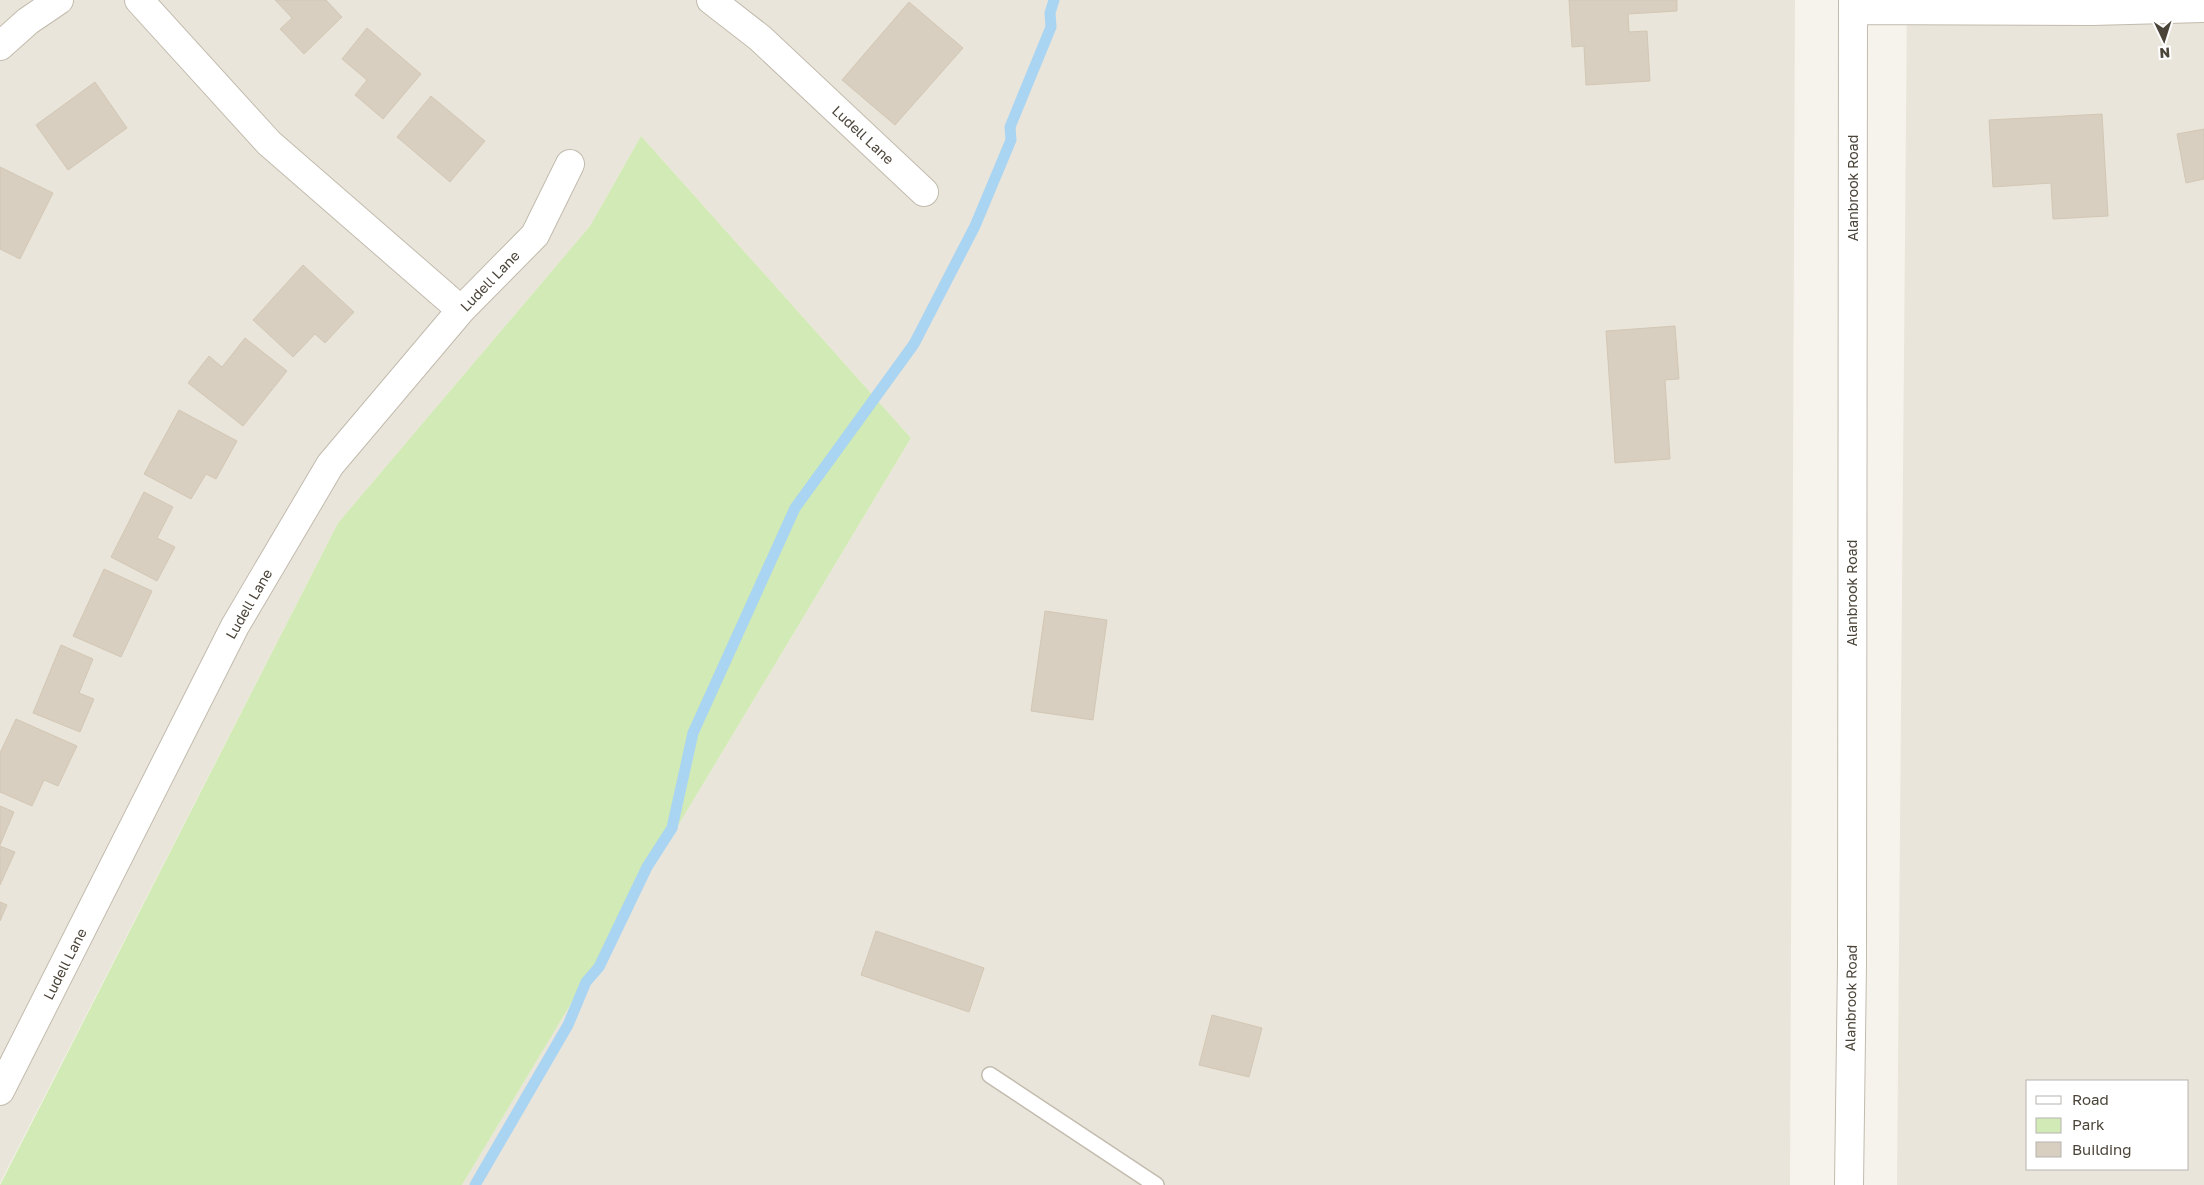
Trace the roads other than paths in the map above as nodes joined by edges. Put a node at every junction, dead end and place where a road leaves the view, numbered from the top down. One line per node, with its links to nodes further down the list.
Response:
1 (59, 0): 6 (street)
2 (139, 0): 9 (street)
3 (711, 0): 8 (street, Ludell Lane)
4 (1853, 5): 5 (street); 13 (street, Alanbrook Road)
5 (2204, 8)
6 (0, 46)
7 (570, 164): 9 (street, Ludell Lane)
8 (924, 192)
9 (461, 310): 11 (street, Ludell Lane)
10 (990, 1076): 12 (lane)
11 (0, 1091)
12 (1156, 1185)
13 (1849, 1185)

